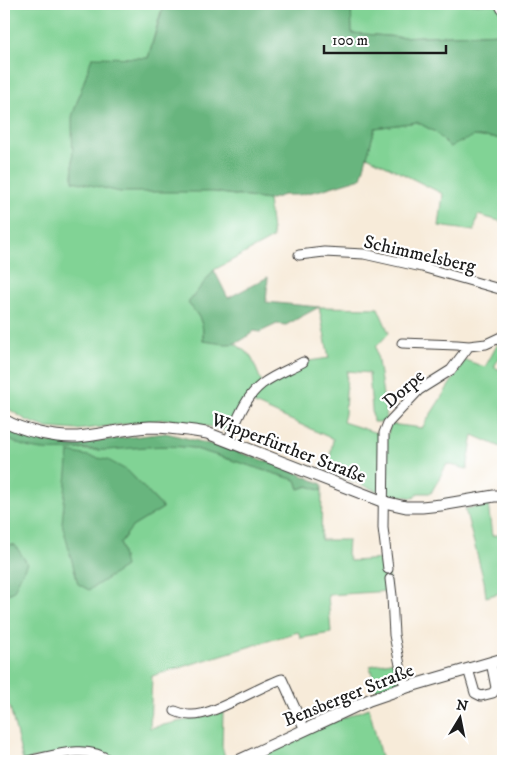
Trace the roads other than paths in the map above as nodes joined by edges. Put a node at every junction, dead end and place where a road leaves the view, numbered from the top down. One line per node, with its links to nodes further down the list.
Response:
1 (499, 4): 2 (street)
2 (503, 11)
3 (299, 255): 4 (street, Schimmelsberg)
4 (503, 290)
5 (503, 336): 7 (street)
6 (402, 343): 7 (street)
7 (469, 346): 12 (street, Dorpe)
8 (303, 362): 10 (street)
9 (4, 420): 10 (main road, Wipperfürther Straße)
10 (228, 441): 12 (main road, Wipperfürther Straße)
11 (503, 496): 12 (main road, Wipperfürther Straße)
12 (384, 502): 13 (street, Dorpe)
13 (388, 569)
14 (390, 579): 18 (street)
15 (503, 659): 16 (main road, Bensberger Straße)
16 (491, 662): 17 (main road, Bensberger Straße); 17 (street)
17 (468, 669): 18 (main road, Bensberger Straße)
18 (407, 687): 20 (main road, Bensberger Straße)
19 (175, 711): 20 (street)
20 (305, 730): 23 (main road, Bensberger Straße)
21 (28, 761): 22 (street)
22 (110, 761)
23 (238, 761)

